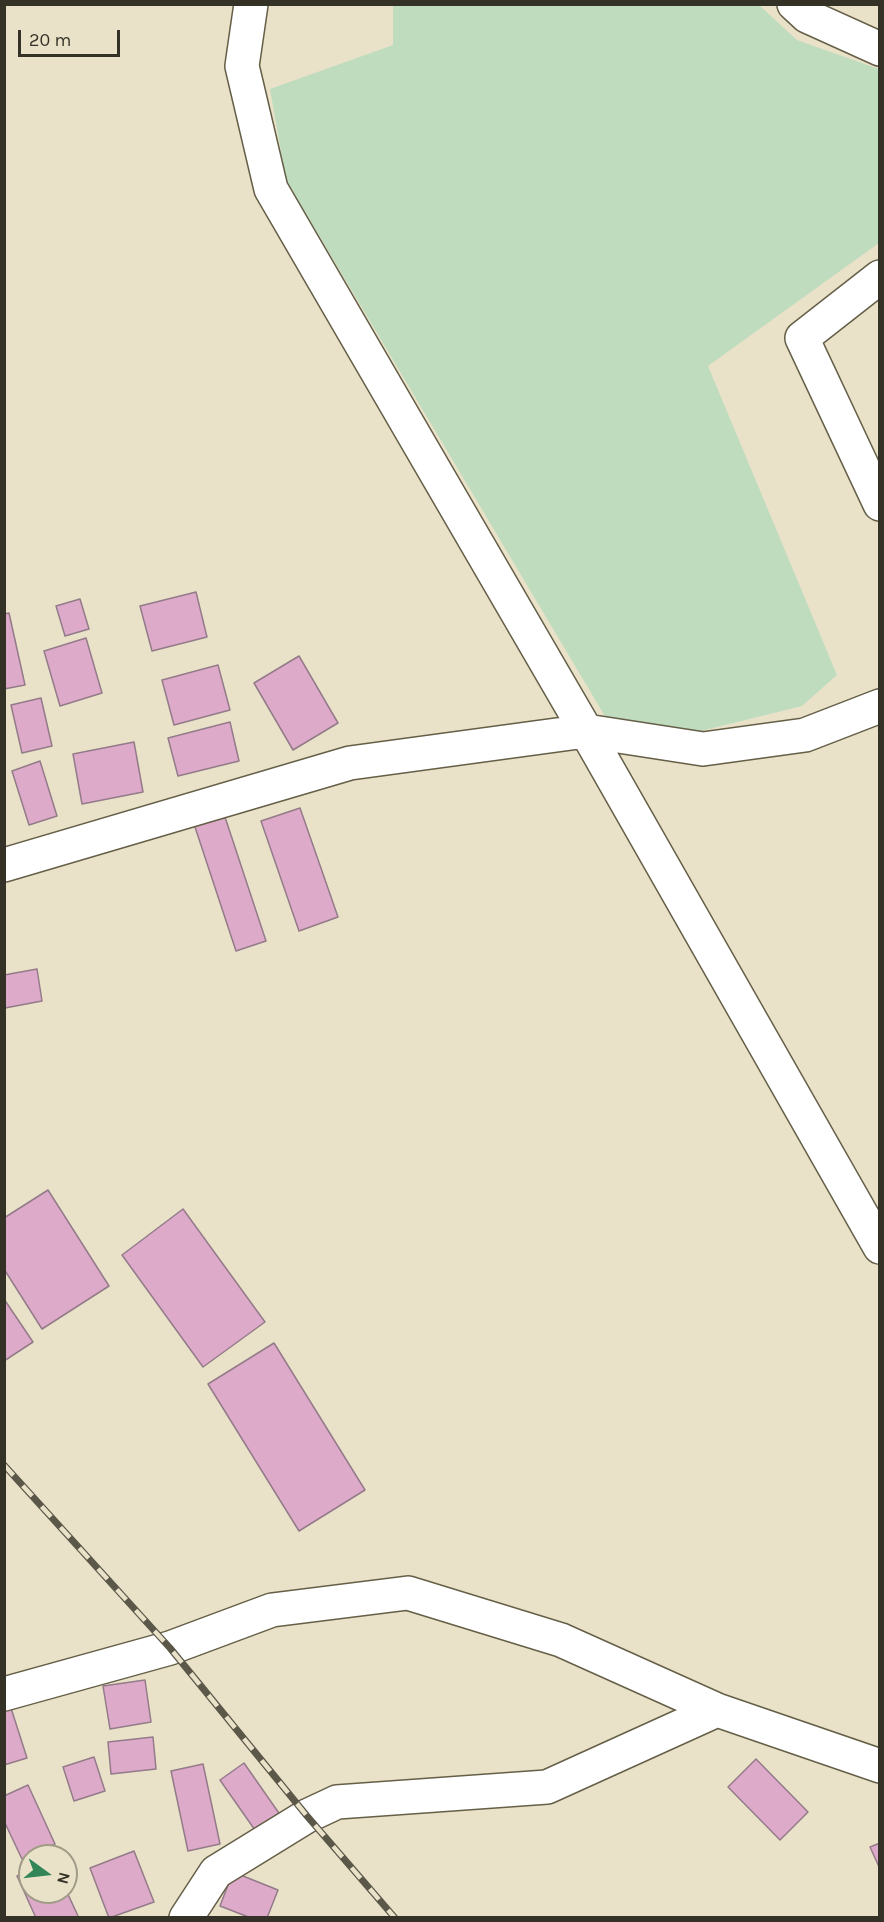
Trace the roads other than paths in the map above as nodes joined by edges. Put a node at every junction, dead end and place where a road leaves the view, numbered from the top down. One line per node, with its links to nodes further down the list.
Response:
1 (251, 4): 7 (street)
2 (794, 4): 3 (street)
3 (879, 49)
4 (879, 277): 5 (street)
5 (879, 502)
6 (879, 706): 7 (street)
7 (586, 731): 8 (street); 9 (street)
8 (4, 865)
9 (879, 1247)
10 (4, 1694): 11 (street)
11 (717, 1710): 12 (street); 13 (street)
12 (879, 1766)
13 (186, 1917)

